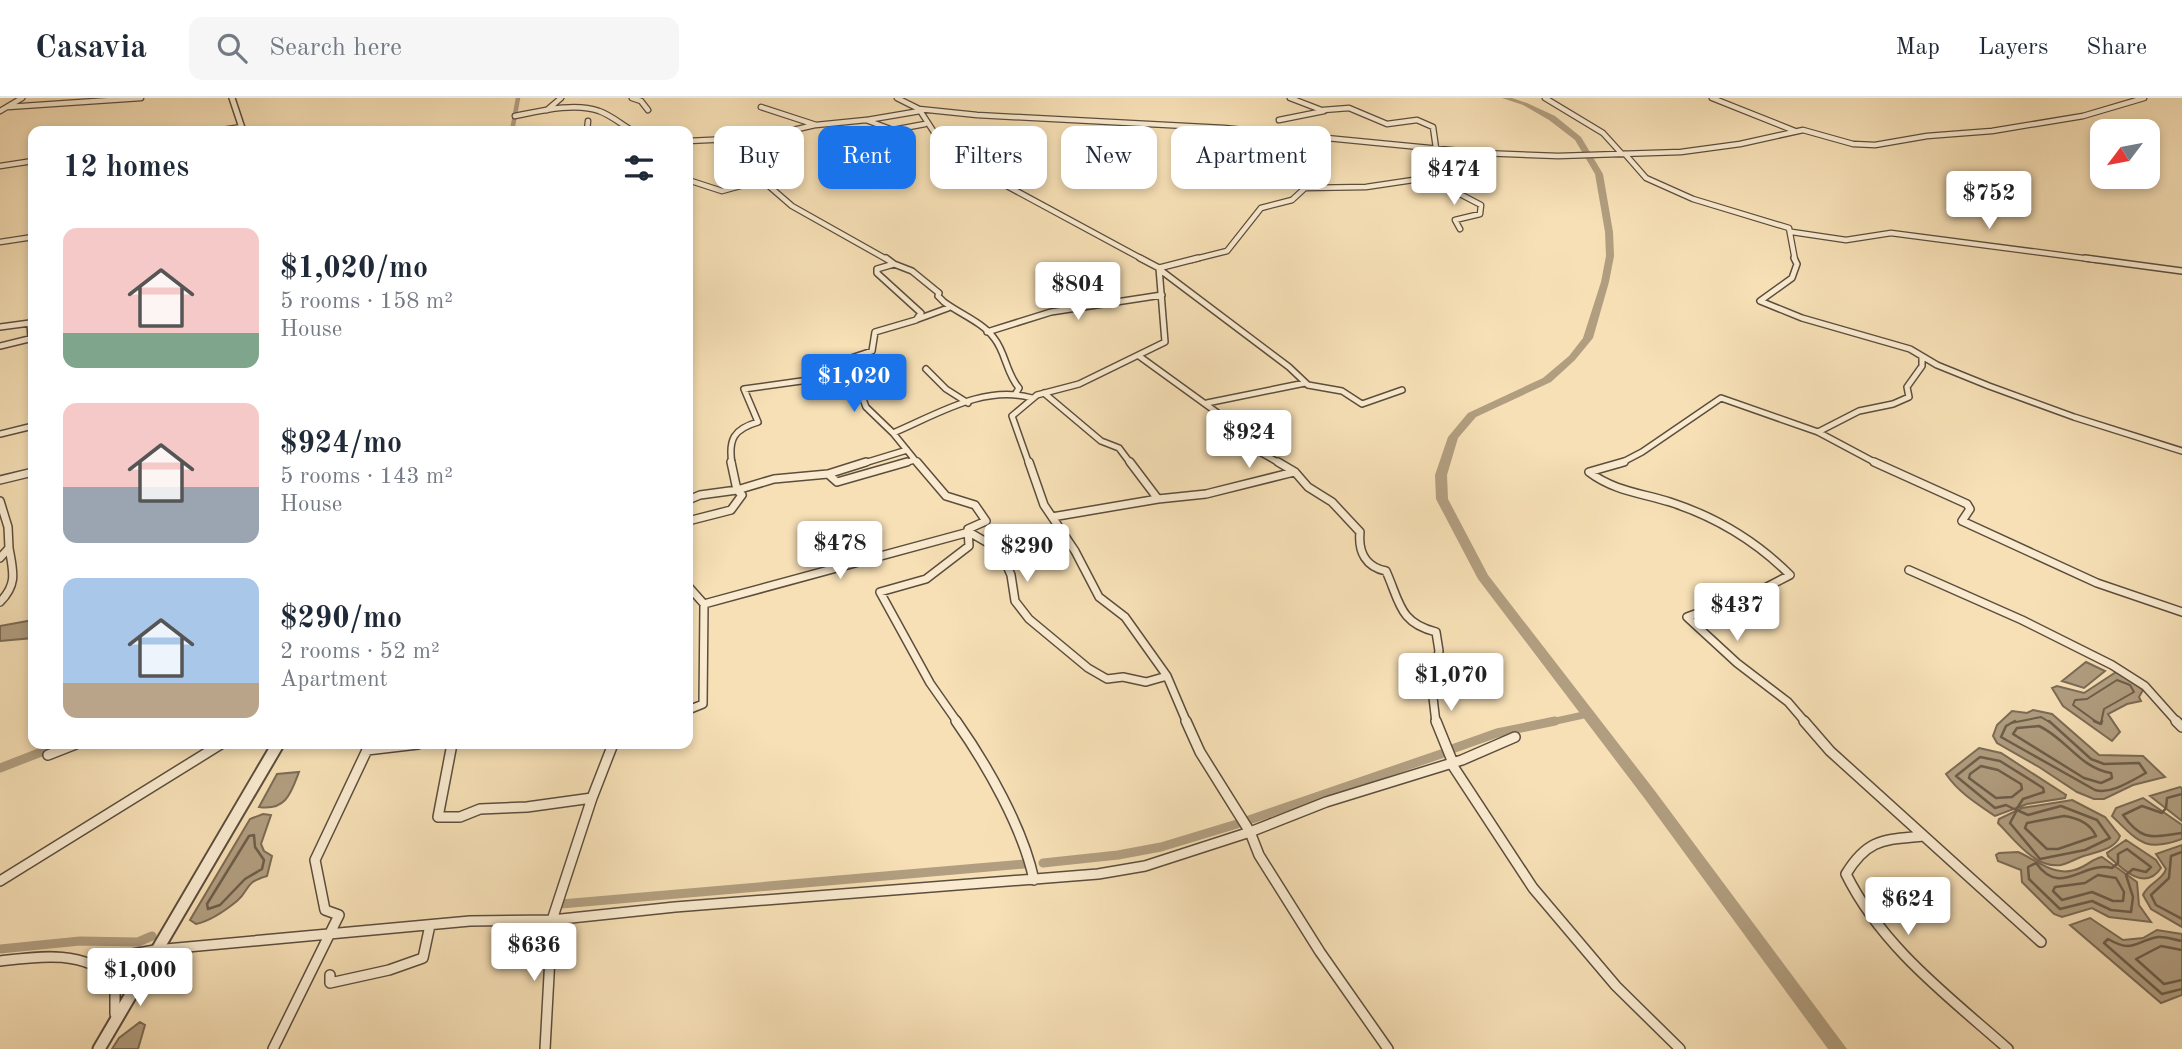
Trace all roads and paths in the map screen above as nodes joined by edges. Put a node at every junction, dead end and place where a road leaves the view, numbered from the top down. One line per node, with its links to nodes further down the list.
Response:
1 (22, 98): 11 (street)
2 (141, 98): 11 (street)
3 (561, 98): 13 (street)
4 (632, 98): 14 (street)
5 (897, 98): 15 (street)
6 (1290, 98): 16 (street)
7 (1545, 98): 32 (street)
8 (1712, 98): 28 (street)
9 (2144, 98): 28 (street)
10 (232, 101): 24 (street)
11 (8, 107): 17 (street)
12 (761, 107): 23 (street)
13 (547, 110): 18 (street); 26 (street)
14 (648, 110)
15 (919, 110): 19 (street); 22 (street); 31 (street)
16 (1323, 110): 20 (street); 31 (street)
17 (0, 111)
18 (515, 116)
19 (866, 120): 22 (street); 23 (street)
20 (1279, 120)
21 (588, 121): 25 (street)
22 (925, 124): 44 (street)
23 (816, 125): 27 (street)
24 (242, 126)
25 (588, 126)
26 (624, 126)
27 (804, 128)
28 (1795, 131): 32 (street)
29 (714, 140): 30 (street)
30 (693, 141)
31 (1434, 149): 32 (street); 35 (street)
32 (1624, 154): 40 (street)
33 (28, 162): 34 (street)
34 (0, 166)
35 (1440, 176): 39 (street); 44 (street)
36 (693, 182): 37 (street)
37 (714, 188)
38 (770, 189): 43 (street)
39 (1460, 229)
40 (1792, 232): 45 (street); 55 (street)
41 (28, 238): 42 (street)
42 (0, 242)
43 (894, 264): 47 (street); 48 (street)
44 (1159, 268): 46 (street); 58 (street)
45 (2182, 271)
46 (1162, 295): 51 (street); 54 (street)
47 (948, 308): 48 (street); 51 (street)
48 (918, 319): 76 (street)
49 (28, 323): 50 (street)
50 (0, 327)
51 (988, 332): 60 (street)
52 (28, 340): 53 (street)
53 (0, 346)
54 (1139, 356): 61 (street); 64 (street)
55 (1922, 356): 66 (street); 70 (street)
56 (926, 369): 63 (street)
57 (854, 376): 67 (street)
58 (1305, 383): 59 (street); 64 (street)
59 (1402, 390)
60 (1016, 393): 62 (street); 63 (street)
61 (1044, 393): 62 (street); 78 (street)
62 (1032, 398): 80 (street)
63 (968, 403): 67 (street)
64 (1208, 403): 72 (street)
65 (28, 427): 68 (street)
66 (1818, 432): 89 (street); 104 (street)
67 (894, 433): 69 (street)
68 (0, 434)
69 (907, 450): 71 (street); 74 (street)
70 (2182, 451)
71 (915, 460): 74 (street); 82 (street)
72 (1296, 472): 78 (street); 101 (street)
73 (28, 473): 75 (street)
74 (828, 474): 76 (street)
75 (0, 480)
76 (737, 490): 77 (street); 81 (street)
77 (693, 498)
78 (1158, 499): 80 (street)
79 (0, 501): 83 (street)
80 (1052, 517): 90 (street)
81 (693, 520)
82 (969, 531): 88 (street); 90 (street); 105 (street)
83 (9, 548): 84 (street); 87 (street)
84 (0, 558)
85 (1909, 570): 92 (street)
86 (693, 592): 88 (street)
87 (0, 602)
88 (704, 604): 91 (street)
89 (2182, 612)
90 (1167, 676): 103 (street)
91 (693, 708)
92 (2182, 727)
93 (1515, 737): 101 (street)
94 (63, 749): 100 (street)
95 (213, 749): 106 (street)
96 (275, 749): 111 (street)
97 (376, 749): 109 (street)
98 (451, 749): 102 (street)
99 (611, 749): 102 (street)
100 (48, 755)
101 (1452, 763): 103 (street); 120 (street)
102 (592, 798): 107 (street)
103 (1250, 832): 105 (street); 119 (street)
104 (1923, 836): 110 (street); 121 (street)
105 (1034, 880): 107 (street)
106 (0, 881)
107 (552, 920): 108 (street); 118 (street)
108 (430, 925): 109 (street); 114 (street)
109 (330, 934): 111 (street); 117 (street)
110 (2042, 942)
111 (155, 950): 113 (street); 115 (street)
112 (0, 961): 113 (street)
113 (92, 961): 115 (street)
114 (330, 975)
115 (112, 1024): 116 (street)
116 (99, 1049)
117 (273, 1049)
118 (545, 1049)
119 (1388, 1049)
120 (1680, 1049)
121 (2008, 1049)

